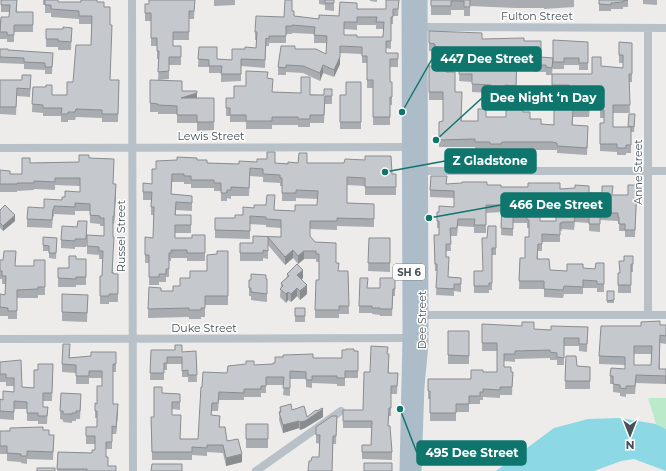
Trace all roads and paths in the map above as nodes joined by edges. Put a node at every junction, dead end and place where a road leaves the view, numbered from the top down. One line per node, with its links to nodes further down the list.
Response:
1 (132, 0): 8 (street, Russel Street)
2 (408, 0): 4 (main road, Dee Street / SH 6)
3 (421, 0): 5 (main road, Dee Street / SH 6)
4 (408, 27): 5 (street, Fulton Street); 9 (main road, Dee Street / SH 6)
5 (422, 27): 6 (street, Fulton Street); 10 (main road, Dee Street / SH 6)
6 (648, 28): 7 (street, Fulton Street); 14 (street, Anne Street)
7 (666, 28)
8 (132, 147): 9 (street, Lewis Street); 11 (street, Lewis Street); 23 (street, Russel Street)
9 (408, 147): 10 (street, Lewis Street); 12 (main road, Dee Street / SH 6)
10 (422, 147): 13 (main road, Dee Street / SH 6)
11 (0, 148)
12 (408, 171): 13 (street); 16 (main road, Dee Street / SH 6)
13 (422, 171): 14 (street); 17 (main road, Dee Street / SH 6)
14 (649, 171): 15 (street); 18 (street, Anne Street)
15 (666, 171)
16 (409, 315): 17 (street); 20 (main road, Dee Street / SH 6)
17 (422, 315): 18 (street); 21 (main road, Dee Street / SH 6)
18 (648, 315): 19 (street)
19 (666, 315)
20 (409, 338): 21 (street, Duke Street); 23 (street, Duke Street); 27 (main road, Dee Street / SH 6)
21 (422, 338): 28 (main road, Dee Street / SH 6)
22 (0, 339): 23 (street, Duke Street)
23 (133, 339): 25 (street, Russel Street)
24 (341, 411): 26 (street)
25 (133, 471)
26 (256, 471)
27 (406, 471)
28 (415, 471)

